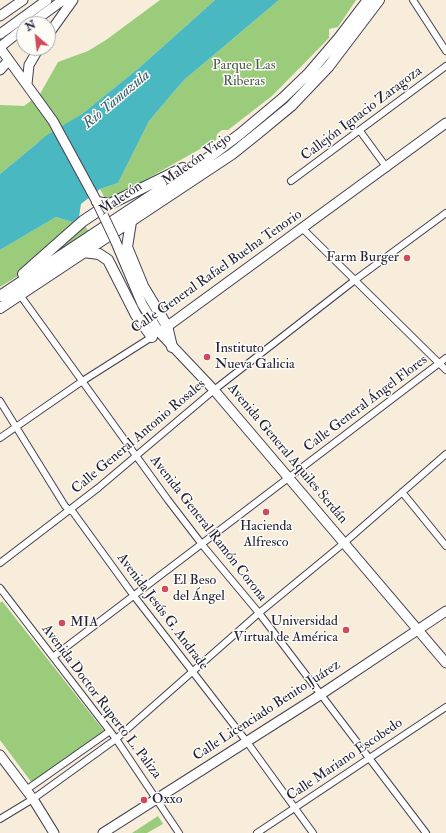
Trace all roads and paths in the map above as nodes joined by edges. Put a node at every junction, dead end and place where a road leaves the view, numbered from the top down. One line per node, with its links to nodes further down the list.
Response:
1 (23, 0): 8 (main road)
2 (46, 0): 11 (main road)
3 (63, 0): 9 (main road)
4 (73, 0): 10 (main road)
5 (368, 0): 21 (main road, Malecón)
6 (379, 0): 26 (main road, Malecón Viejo)
7 (413, 0): 13 (street)
8 (0, 16)
9 (41, 16)
10 (56, 24)
11 (0, 34)
12 (16, 37): 14 (main road)
13 (446, 51)
14 (3, 52): 17 (main road); 18 (main road)
15 (35, 56): 18 (main road)
16 (446, 66): 20 (street, Callejón Ignacio Zaragoza)
17 (0, 70)
18 (28, 85): 24 (main road)
19 (446, 123): 22 (main road, Calle General Rafael Buelna Tenorio)
20 (360, 131): 22 (street); 23 (street, Callejón Ignacio Zaragoza)
21 (206, 160): 24 (main road); 30 (main road, Malecón)
22 (387, 168): 27 (main road, Calle General Rafael Buelna Tenorio)
23 (291, 181)
24 (99, 206): 30 (main road); 33 (main road, bridge)
25 (446, 213): 29 (street, Calle General Antonio Rosales)
26 (130, 222): 28 (main road, Malecón Viejo); 33 (main road)
27 (303, 229): 29 (street); 33 (main road, Calle General Rafael Buelna Tenorio)
28 (83, 252): 31 (main road, Malecón Viejo); 33 (main road)
29 (355, 280): 36 (street); 39 (street, Calle General Antonio Rosales)
30 (1, 295)
31 (20, 295): 32 (main road, Malecón Viejo); 38 (street, Avenida General Ramón Corona)
32 (0, 308)
33 (159, 332): 34 (main road); 38 (street, Calle General Rafael Buelna Tenorio)
34 (172, 347): 39 (main road, Avenida General Aquiles Serdán)
35 (446, 358): 36 (street, Calle General Ángel Flores)
36 (439, 363): 37 (street); 45 (street, Calle General Ángel Flores)
37 (446, 370)
38 (81, 382): 41 (street, Calle General Rafael Buelna Tenorio); 44 (street, Avenida General Ramón Corona)
39 (214, 390): 44 (street, Calle General Antonio Rosales); 45 (main road, Avenida General Aquiles Serdán)
40 (0, 401): 41 (street, Avenida Jesús G. Andrade)
41 (16, 426): 42 (street, Calle General Rafael Buelna Tenorio); 47 (street, Avenida Jesús G. Andrade)
42 (0, 438)
43 (446, 454): 46 (street)
44 (135, 457): 47 (street, Calle General Antonio Rosales); 49 (street, Avenida General Ramón Corona)
45 (289, 478): 48 (main road, Avenida General Aquiles Serdán); 49 (street, Calle General Ángel Flores)
46 (402, 492): 48 (street); 50 (street)
47 (69, 510): 51 (street, Calle General Antonio Rosales); 53 (street, Avenida Jesús G. Andrade)
48 (344, 543): 55 (street); 56 (main road, Avenida General Aquiles Serdán)
49 (202, 544): 53 (street, Calle General Ángel Flores); 55 (street, Avenida General Ramón Corona)
50 (446, 546)
51 (0, 563)
52 (0, 588): 57 (street, Avenida Doctor Ruperto L. Paliza)
53 (134, 596): 57 (street, Calle General Ángel Flores); 59 (street, Avenida Jesús G. Andrade)
54 (446, 611): 56 (main road, Calle Licenciado Benito Juárez)
55 (259, 613): 59 (street); 60 (street, Avenida General Ramón Corona)
56 (418, 630): 58 (main road, Avenida General Aquiles Serdán); 60 (main road, Calle Licenciado Benito Juárez)
57 (53, 657): 62 (street, Avenida Doctor Ruperto L. Paliza)
58 (446, 663)
59 (193, 672): 63 (street); 64 (street, Avenida Jesús G. Andrade)
60 (320, 695): 64 (main road, Calle Licenciado Benito Juárez); 66 (street, Avenida General Ramón Corona)
61 (446, 707): 66 (street, Calle Mariano Escobedo)
62 (110, 731): 63 (street, Avenida Doctor Ruperto L. Paliza); 67 (street)
63 (116, 739): 68 (street, Avenida Doctor Ruperto L. Paliza); 69 (street)
64 (247, 742): 68 (main road, Calle Licenciado Benito Juárez); 70 (street, Avenida Jesús G. Andrade)
65 (0, 755): 67 (main road)
66 (368, 759): 70 (street, Calle Mariano Escobedo); 77 (street, Avenida General Ramón Corona)
67 (26, 790): 69 (main road)
68 (157, 798): 73 (main road, Calle Licenciado Benito Juárez); 74 (street, Avenida Doctor Ruperto L. Paliza)
69 (32, 799): 71 (street); 72 (main road)
70 (295, 809): 75 (street, Calle Mariano Escobedo); 76 (street, Avenida Jesús G. Andrade)
71 (0, 819)
72 (54, 833)
73 (103, 833)
74 (179, 833)
75 (257, 833)
76 (313, 833)
77 (426, 833)

